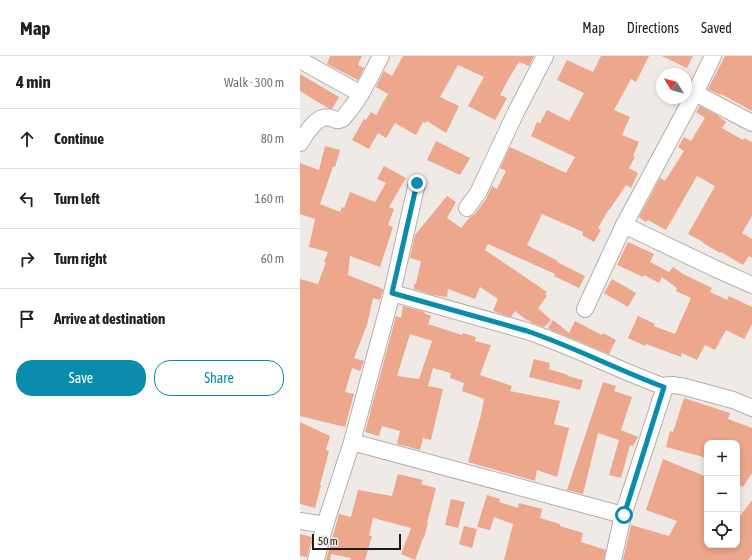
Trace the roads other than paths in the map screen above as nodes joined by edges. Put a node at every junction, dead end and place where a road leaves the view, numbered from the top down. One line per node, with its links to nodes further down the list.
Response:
1 (381, 56): 6 (street)
2 (545, 56): 10 (street)
3 (713, 56): 5 (street)
4 (300, 60): 6 (street)
5 (694, 93): 7 (street); 11 (street)
6 (361, 94): 8 (street)
7 (752, 123)
8 (300, 143)
9 (417, 183): 13 (street)
10 (467, 208)
11 (624, 225): 12 (street); 14 (street)
12 (752, 285)
13 (392, 293): 15 (street); 17 (street)
14 (585, 309)
15 (664, 387): 16 (street); 18 (street)
16 (752, 408)
17 (352, 442): 18 (street); 20 (street)
18 (624, 515): 22 (street)
19 (300, 521): 20 (street)
20 (325, 525): 21 (street)
21 (316, 560)
22 (613, 560)

